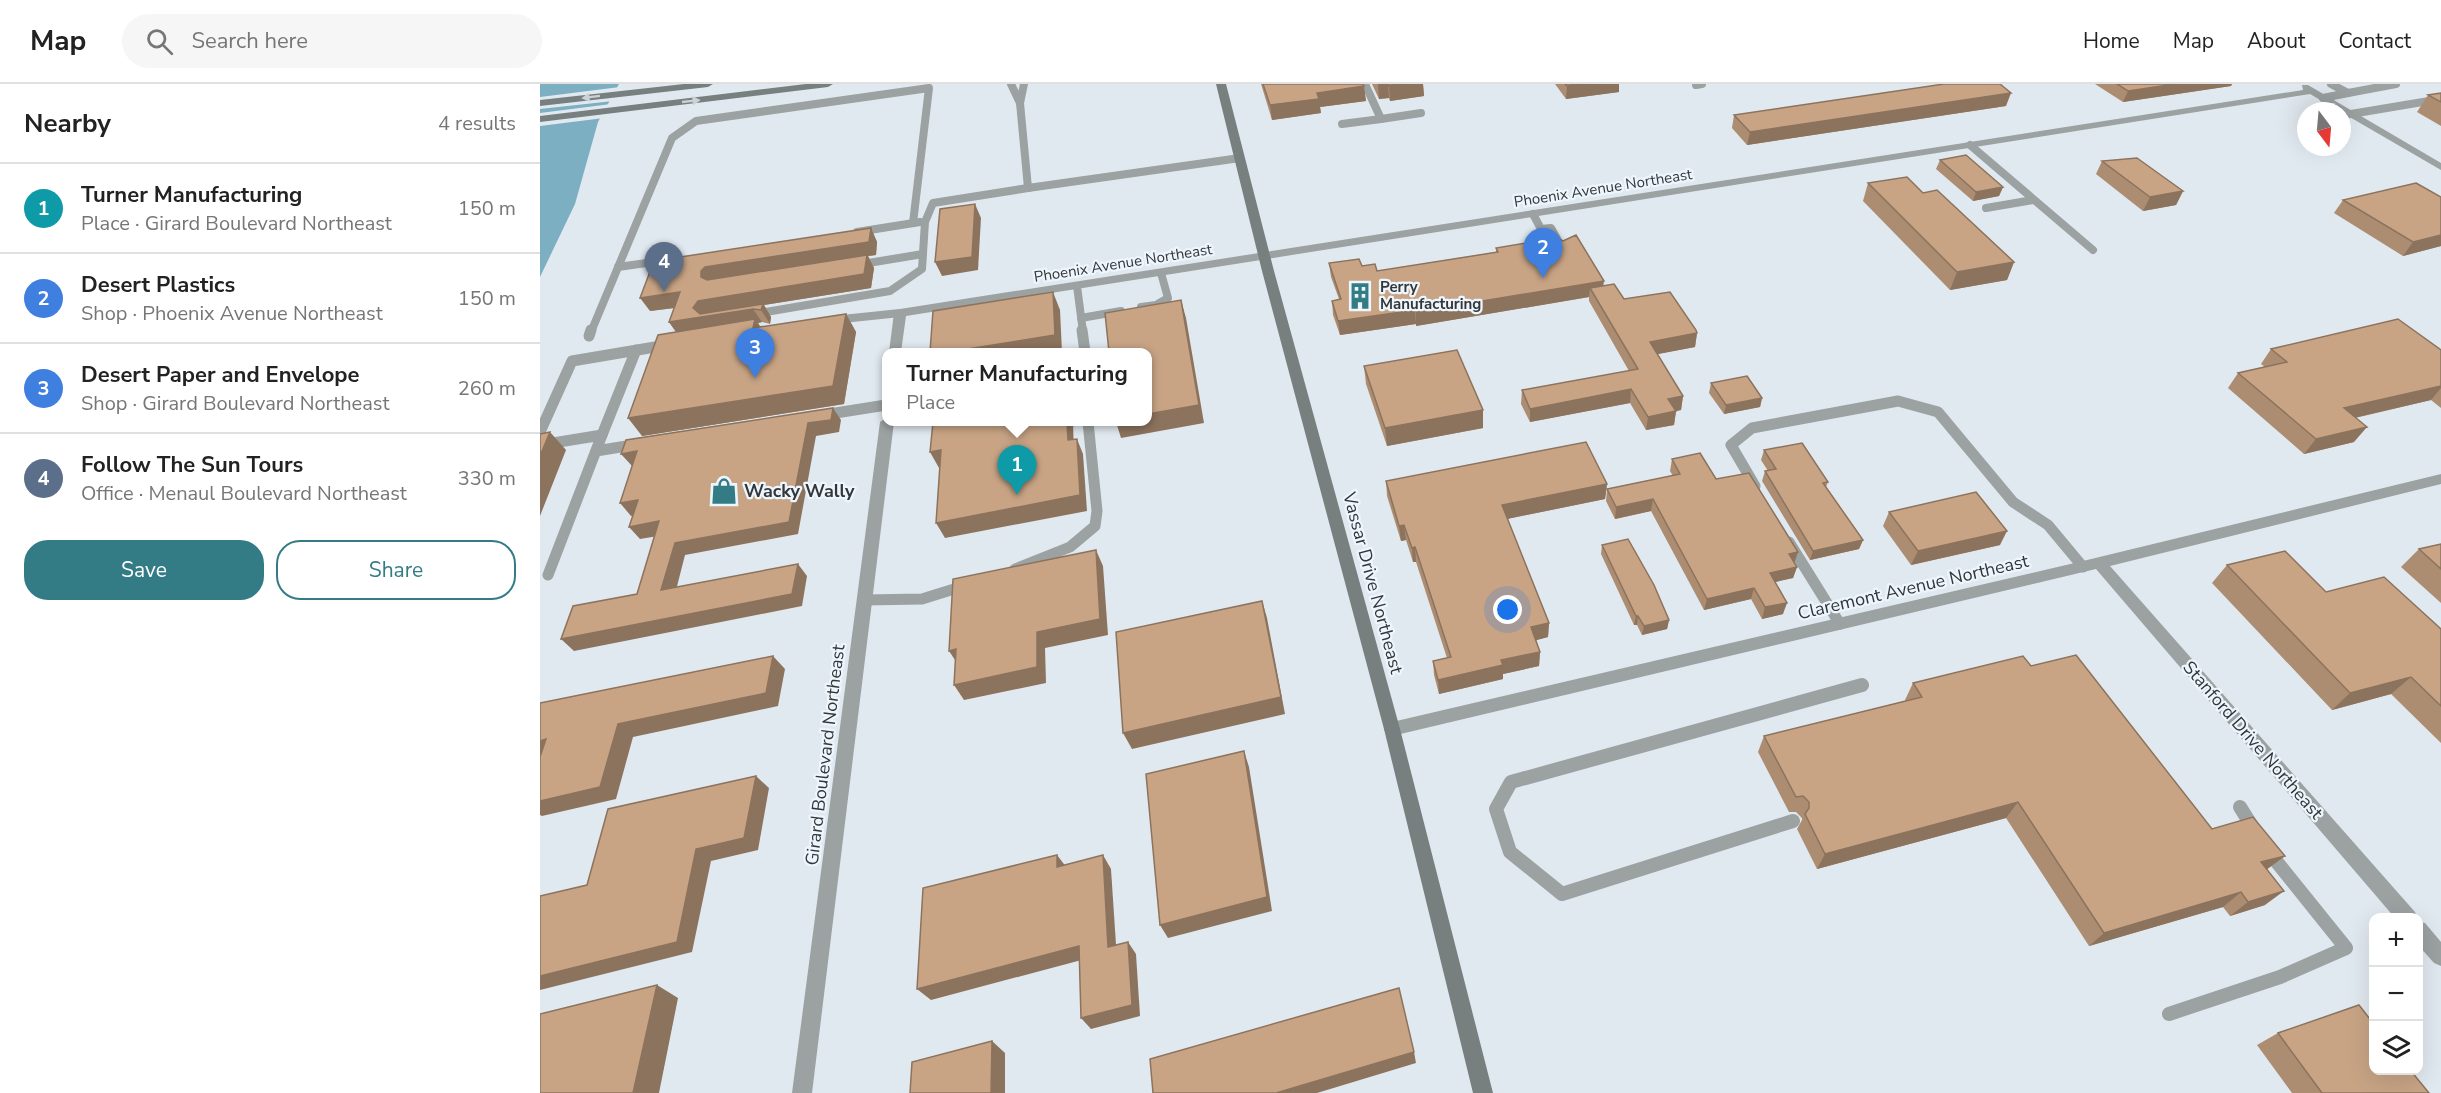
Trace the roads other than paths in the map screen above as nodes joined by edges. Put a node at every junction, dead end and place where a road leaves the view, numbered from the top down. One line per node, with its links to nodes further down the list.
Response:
1 (708, 84): 15 (street, one-way to 15)
2 (828, 84): 19 (street, one-way to 2)
3 (1011, 84): 16 (lane)
4 (1024, 84): 16 (lane)
5 (1221, 84): 23 (street, Vassar Drive Northeast)
6 (1365, 84): 20 (lane)
7 (2300, 84): 10 (street)
8 (2331, 84): 11 (lane)
9 (2396, 84): 11 (lane)
10 (2311, 91): 12 (street); 22 (street, Phoenix Avenue Northeast)
11 (2348, 93): 12 (lane)
12 (2323, 98): 14 (street)
13 (2441, 99): 18 (lane)
14 (2330, 102)
15 (540, 103)
16 (1020, 103): 25 (lane)
17 (1421, 113): 20 (lane)
18 (2351, 114): 24 (street)
19 (540, 119)
20 (1382, 119): 21 (lane)
21 (1342, 124)
22 (1970, 145): 26 (lane); 28 (street, Phoenix Avenue Northeast)
23 (1240, 158): 25 (lane); 35 (street, Vassar Drive Northeast)
24 (2441, 167)
25 (1028, 189): 29 (lane)
26 (2033, 200): 27 (lane); 33 (lane)
27 (1986, 208)
28 (1533, 214): 32 (lane); 35 (street, Phoenix Avenue Northeast)
29 (925, 222): 30 (lane); 34 (lane)
30 (913, 223): 31 (lane); 38 (lane)
31 (847, 233)
32 (1562, 248)
33 (2093, 250)
34 (923, 254): 37 (lane); 42 (lane)
35 (1264, 256): 39 (street, Phoenix Avenue Northeast); 69 (street, Vassar Drive Northeast)
36 (682, 258): 38 (lane)
37 (846, 266)
38 (618, 267): 45 (lane)
39 (1161, 273): 40 (street, Phoenix Avenue Northeast); 43 (lane)
40 (1077, 286): 41 (street, Phoenix Avenue Northeast); 43 (lane)
41 (900, 314): 44 (lane); 47 (street)
42 (741, 316)
43 (1081, 318): 48 (lane)
44 (826, 321)
45 (589, 336)
46 (675, 344): 49 (lane)
47 (896, 348)
48 (1085, 348)
49 (636, 350): 54 (lane); 55 (lane)
50 (882, 406): 51 (lane)
51 (806, 418)
52 (886, 426): 66 (street, Girard Boulevard Northeast)
53 (1088, 426): 63 (lane)
54 (540, 432)
55 (602, 435): 57 (lane); 58 (lane)
56 (655, 441): 58 (lane)
57 (540, 445)
58 (596, 451): 64 (lane)
59 (2441, 479): 62 (street, Claremont Avenue Northeast)
60 (1763, 500): 62 (lane)
61 (1781, 529): 67 (lane)
62 (2091, 565): 67 (street, Claremont Avenue Northeast); 72 (street, Stanford Drive Northeast)
63 (1007, 572)
64 (548, 575)
65 (976, 582): 66 (lane)
66 (864, 600): 76 (street, Girard Boulevard Northeast)
67 (1840, 624): 69 (street, Claremont Avenue Northeast)
68 (1862, 685): 71 (lane)
69 (1392, 729): 77 (street, Vassar Drive Northeast)
70 (2240, 807): 75 (lane)
71 (1793, 821)
72 (2404, 913)
73 (2423, 936): 74 (street)
74 (2441, 956)
75 (2169, 1014)
76 (802, 1093)
77 (1483, 1093)

